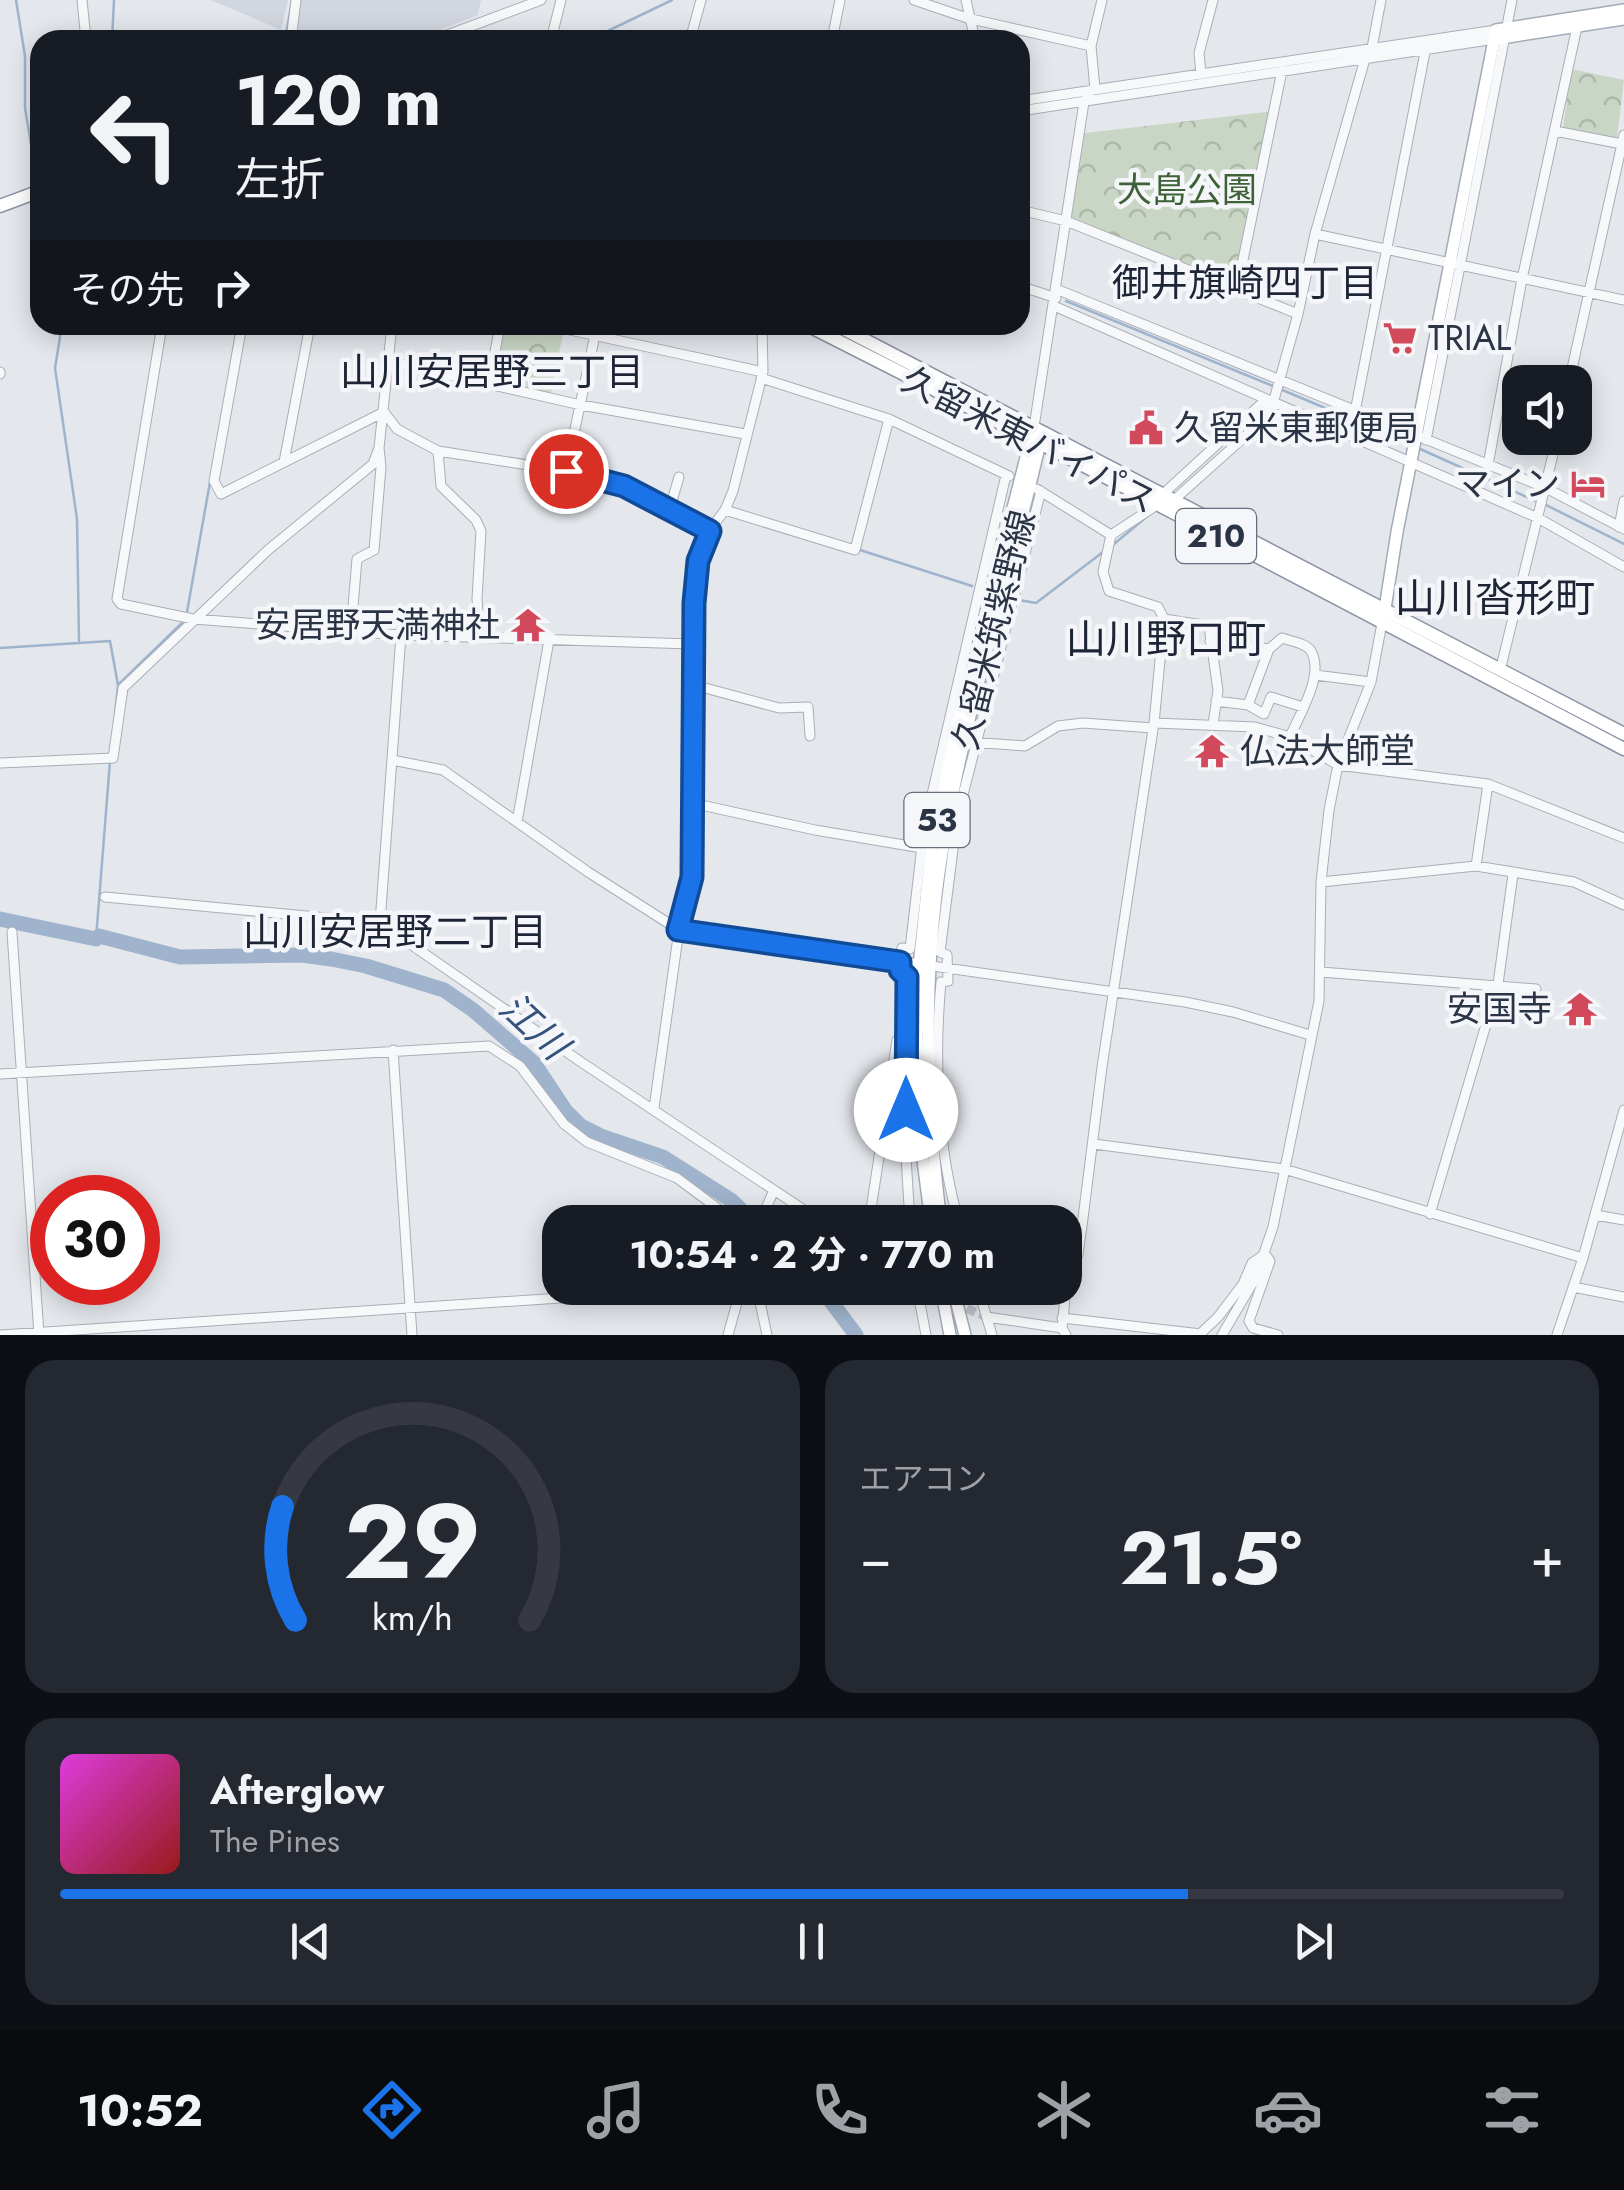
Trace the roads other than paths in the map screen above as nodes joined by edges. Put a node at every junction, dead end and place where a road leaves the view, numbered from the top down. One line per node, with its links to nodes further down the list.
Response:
1 (82, 0): 17 (street)
2 (296, 0): 18 (street)
3 (540, 0): 19 (street)
4 (561, 0): 20 (street)
5 (701, 0): 21 (street)
6 (840, 0): 22 (street)
7 (914, 0): 14 (street)
8 (966, 0): 14 (street)
9 (1102, 0): 28 (street)
10 (1213, 0): 32 (street)
11 (1382, 0): 29 (street)
12 (1512, 0): 26 (street)
13 (1624, 10): 26 (main road)
14 (967, 18): 23 (street); 24 (street)
15 (1624, 19): 16 (main road)
16 (1577, 27): 26 (main road); 37 (street)
17 (85, 30)
18 (292, 30)
19 (460, 30)
20 (554, 30)
21 (693, 30)
22 (834, 30)
23 (971, 30)
24 (1020, 30)
25 (1030, 32): 28 (street)
26 (1500, 34): 27 (street); 45 (main road)
27 (1427, 45): 29 (street); 30 (street); 44 (street)
28 (1091, 46): 33 (street)
29 (1372, 48): 30 (street); 32 (street)
30 (1364, 59): 31 (street); 43 (street)
31 (1282, 71): 35 (street); 48 (street)
32 (1201, 74): 33 (street)
33 (1095, 88): 34 (street); 35 (street)
34 (1030, 99)
35 (1084, 102): 36 (street); 42 (street)
36 (1030, 109)
37 (1555, 132): 38 (street); 46 (street)
38 (1623, 139): 49 (street)
39 (30, 195): 40 (highway)
40 (0, 206)
41 (1030, 212): 42 (street)
42 (1066, 221): 48 (street); 50 (street)
43 (1315, 234): 44 (street); 52 (street)
44 (1386, 250): 45 (street); 70 (street)
45 (1455, 265): 46 (street); 74 (main road)
46 (1522, 279): 49 (street); 80 (street)
47 (1030, 289): 50 (street)
48 (1238, 290): 52 (street)
49 (1589, 294): 51 (street); 63 (street)
50 (1056, 297): 65 (street); 67 (street); 73 (street)
51 (1624, 300)
52 (1298, 314): 65 (street)
53 (160, 335): 95 (street)
54 (240, 335): 79 (street)
55 (308, 335): 79 (street)
56 (390, 335): 62 (street)
57 (498, 335): 66 (street)
58 (596, 335): 64 (street); 68 (street)
59 (762, 335): 64 (street)
60 (827, 335): 73 (highway, 久留米東バイパス / 210)
61 (854, 335): 73 (highway, 久留米東バイパス / 210)
62 (386, 362): 66 (street); 69 (street)
63 (1573, 365)
64 (762, 375): 71 (street); 72 (street)
65 (1281, 379): 67 (street); 70 (street)
66 (488, 384): 68 (street)
67 (1273, 402): 78 (street); 85 (street)
68 (581, 405): 72 (street); 81 (street)
69 (384, 412): 75 (street); 76 (street); 79 (street)
70 (1355, 412): 74 (street)
71 (888, 419): 83 (street); 88 (street)
72 (745, 434): 88 (street)
73 (1034, 436): 83 (main road, 久留米筑紫野線 / 53); 85 (highway, 久留米東バイパス / 210)
74 (1422, 438): 78 (main road); 80 (street)
75 (379, 448): 95 (street); 97 (street)
76 (438, 451): 81 (street); 99 (street)
77 (1553, 455): 84 (street)
78 (1412, 460): 89 (street); 94 (main road)
79 (284, 462)
80 (1488, 465): 84 (street)
81 (566, 471): 87 (street)
82 (679, 477): 87 (street)
83 (1024, 483): 92 (street); 116 (main road, 久留米筑紫野線 / 53); 116 (street)
84 (1546, 488): 89 (street); 90 (street)
85 (1165, 499): 92 (street); 94 (highway, 久留米東バイパス / 210)
86 (1624, 501): 90 (street)
87 (670, 508): 91 (street)
88 (725, 510): 91 (street)
89 (1538, 518): 93 (street); 104 (street)
90 (1622, 528)
91 (710, 531): 102 (street)
92 (1111, 535): 96 (street)
93 (1624, 566)
94 (1384, 616): 104 (highway, 久留米東バイパス / 210); 106 (street); 117 (highway, 久留米東バイパス / 210)
95 (194, 618): 97 (street); 119 (street)
96 (1164, 619): 101 (street); 112 (street)
97 (351, 630): 98 (street)
98 (401, 635): 99 (street); 118 (street)
99 (480, 637): 100 (street)
100 (549, 640): 102 (street); 123 (street)
101 (1210, 641): 103 (street); 108 (street)
102 (693, 644): 107 (street)
103 (1270, 649): 105 (street); 109 (street)
104 (1500, 672): 113 (highway, 久留米東バイパス / 210)
105 (1315, 675): 106 (street); 110 (street)
106 (1371, 682): 120 (street)
107 (694, 685): 114 (street); 122 (street)
108 (1216, 701): 109 (street); 111 (street)
109 (1248, 704): 110 (street)
110 (1303, 707): 115 (street)
111 (1213, 724): 112 (street); 115 (street)
112 (1154, 726): 116 (street); 140 (street)
113 (1624, 734)
114 (810, 736)
115 (1290, 737): 120 (street)
116 (960, 741): 125 (street); 135 (main road, 久留米筑紫野線 / 53); 136 (street)
117 (1624, 749)
118 (392, 760): 123 (street); 131 (street)
119 (0, 763)
120 (1338, 765): 121 (street); 128 (street)
121 (1488, 784): 124 (street); 126 (street)
122 (692, 803): 125 (street); 132 (street)
123 (517, 822): 132 (street)
124 (1624, 838)
125 (922, 848): 134 (street)
126 (1476, 866): 127 (street); 128 (street)
127 (1513, 874): 130 (street); 138 (street)
128 (1321, 882): 137 (street)
129 (104, 897): 131 (street)
130 (1624, 905)
131 (380, 922): 146 (street)
132 (678, 930): 134 (street); 146 (street)
133 (12, 932): 144 (street)
134 (900, 962): 135 (street); 141 (street)
135 (924, 966): 136 (street); 158 (main road, 久留米筑紫野線 / 53); 159 (main road, 久留米筑紫野線 / 53)
136 (950, 970): 140 (street); 160 (street)
137 (1321, 972): 138 (street); 142 (street)
138 (1498, 984): 139 (street); 161 (street)
139 (1536, 989)
140 (1114, 993): 142 (street); 148 (street)
141 (906, 1034): 156 (street); 157 (street)
142 (1310, 1035): 151 (street)
143 (393, 1050): 144 (street); 153 (street); 175 (street)
144 (20, 1073): 145 (street); 178 (street)
145 (0, 1074)
146 (654, 1108): 152 (street)
147 (1624, 1110): 149 (street)
148 (1094, 1144): 151 (street); 177 (street)
149 (1612, 1152): 150 (street); 162 (street)
150 (1624, 1154)
151 (1284, 1169): 161 (street); 164 (street)
152 (774, 1190): 154 (street); 155 (street)
153 (713, 1205)
154 (767, 1205)
155 (796, 1205)
156 (872, 1205)
157 (909, 1205)
158 (929, 1205)
159 (938, 1205)
160 (956, 1205)
161 (1430, 1214): 165 (street)
162 (1596, 1215): 163 (street); 165 (street)
163 (1624, 1220)
164 (1265, 1254): 179 (street); 188 (street); 189 (street)
165 (1583, 1258): 166 (street)
166 (1573, 1287): 167 (street); 190 (street)
167 (1624, 1298)
168 (542, 1299): 175 (street)
169 (736, 1305): 182 (street)
170 (761, 1305): 183 (street)
171 (920, 1305): 184 (street)
172 (944, 1305): 185 (main road)
173 (957, 1305): 186 (main road)
174 (983, 1305): 176 (street)
175 (410, 1308): 178 (street); 181 (street)
176 (987, 1317): 177 (street); 187 (street)
177 (1063, 1327): 179 (street)
178 (39, 1334): 180 (street)
179 (1200, 1334)
180 (0, 1335)
181 (412, 1335)
182 (728, 1335)
183 (767, 1335)
184 (926, 1335)
185 (950, 1335)
186 (965, 1335)
187 (992, 1335)
188 (1222, 1335)
189 (1278, 1335)
190 (1557, 1335)

